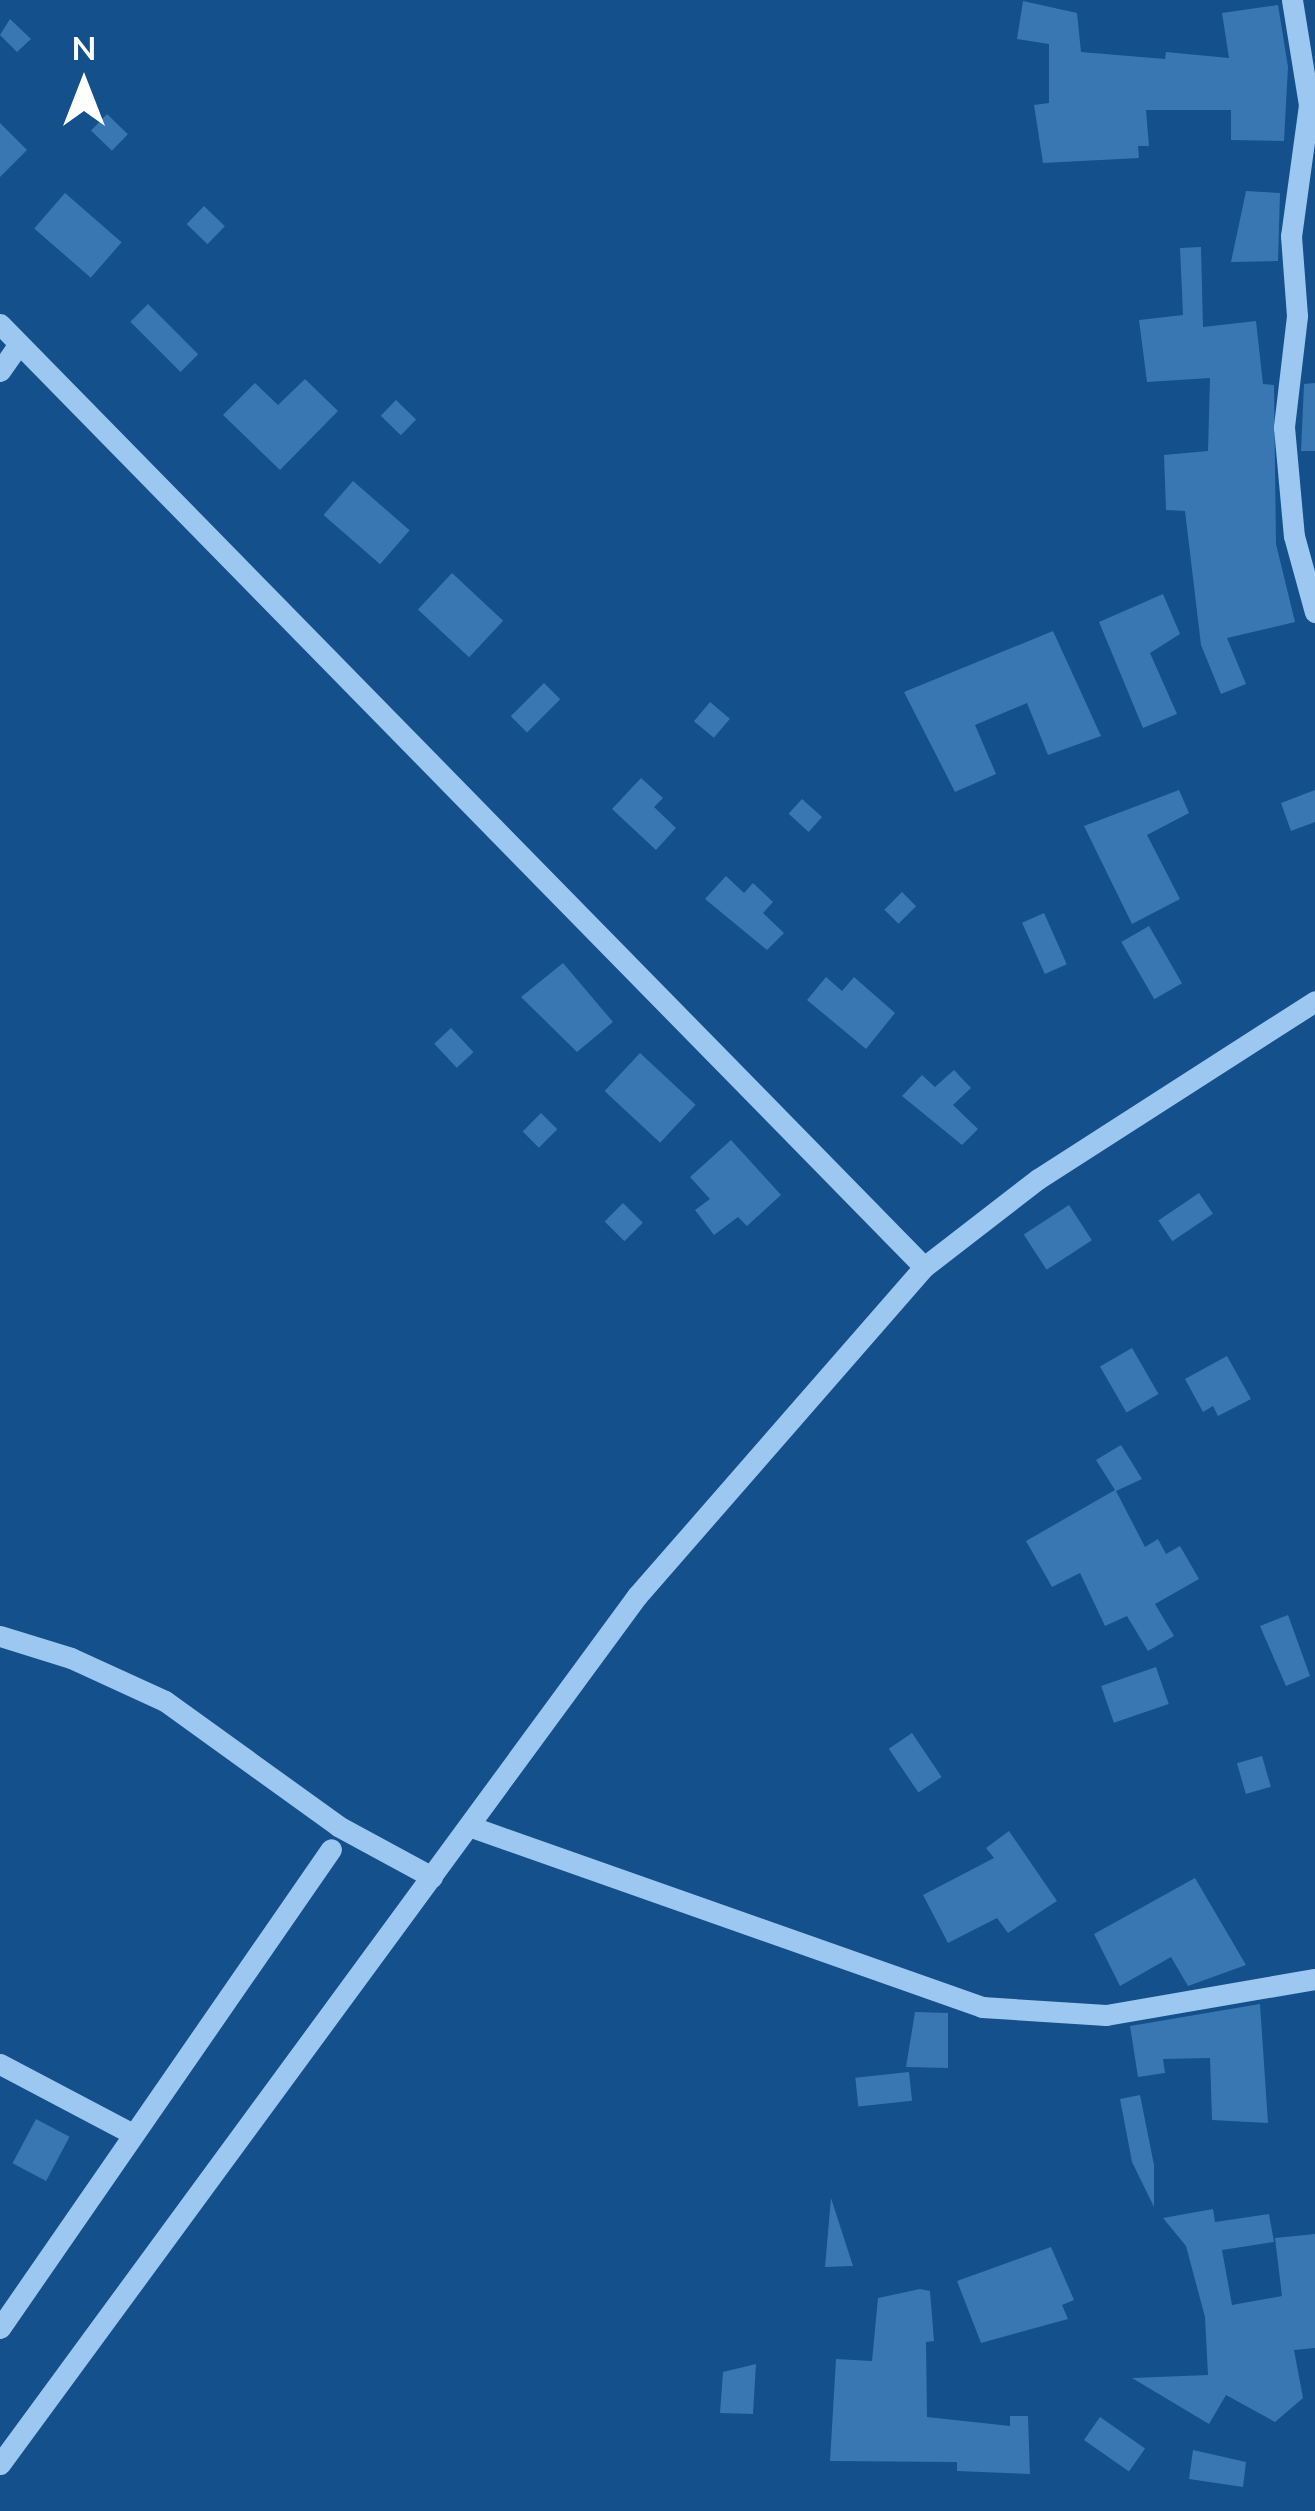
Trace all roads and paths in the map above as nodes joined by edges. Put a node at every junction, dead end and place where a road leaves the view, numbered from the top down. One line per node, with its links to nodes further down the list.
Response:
1 (1292, 0): 5 (street)
2 (0, 324): 3 (street)
3 (18, 345): 4 (street); 7 (street)
4 (0, 371)
5 (1315, 612)
6 (1315, 1001): 7 (street)
7 (924, 1267): 9 (street)
8 (0, 1636): 11 (street)
9 (469, 1826): 11 (street); 12 (street)
10 (331, 1849): 14 (street)
11 (432, 1877): 16 (street)
12 (1315, 1979)
13 (0, 2064): 14 (street)
14 (131, 2133): 15 (street)
15 (0, 2328)
16 (0, 2464)

